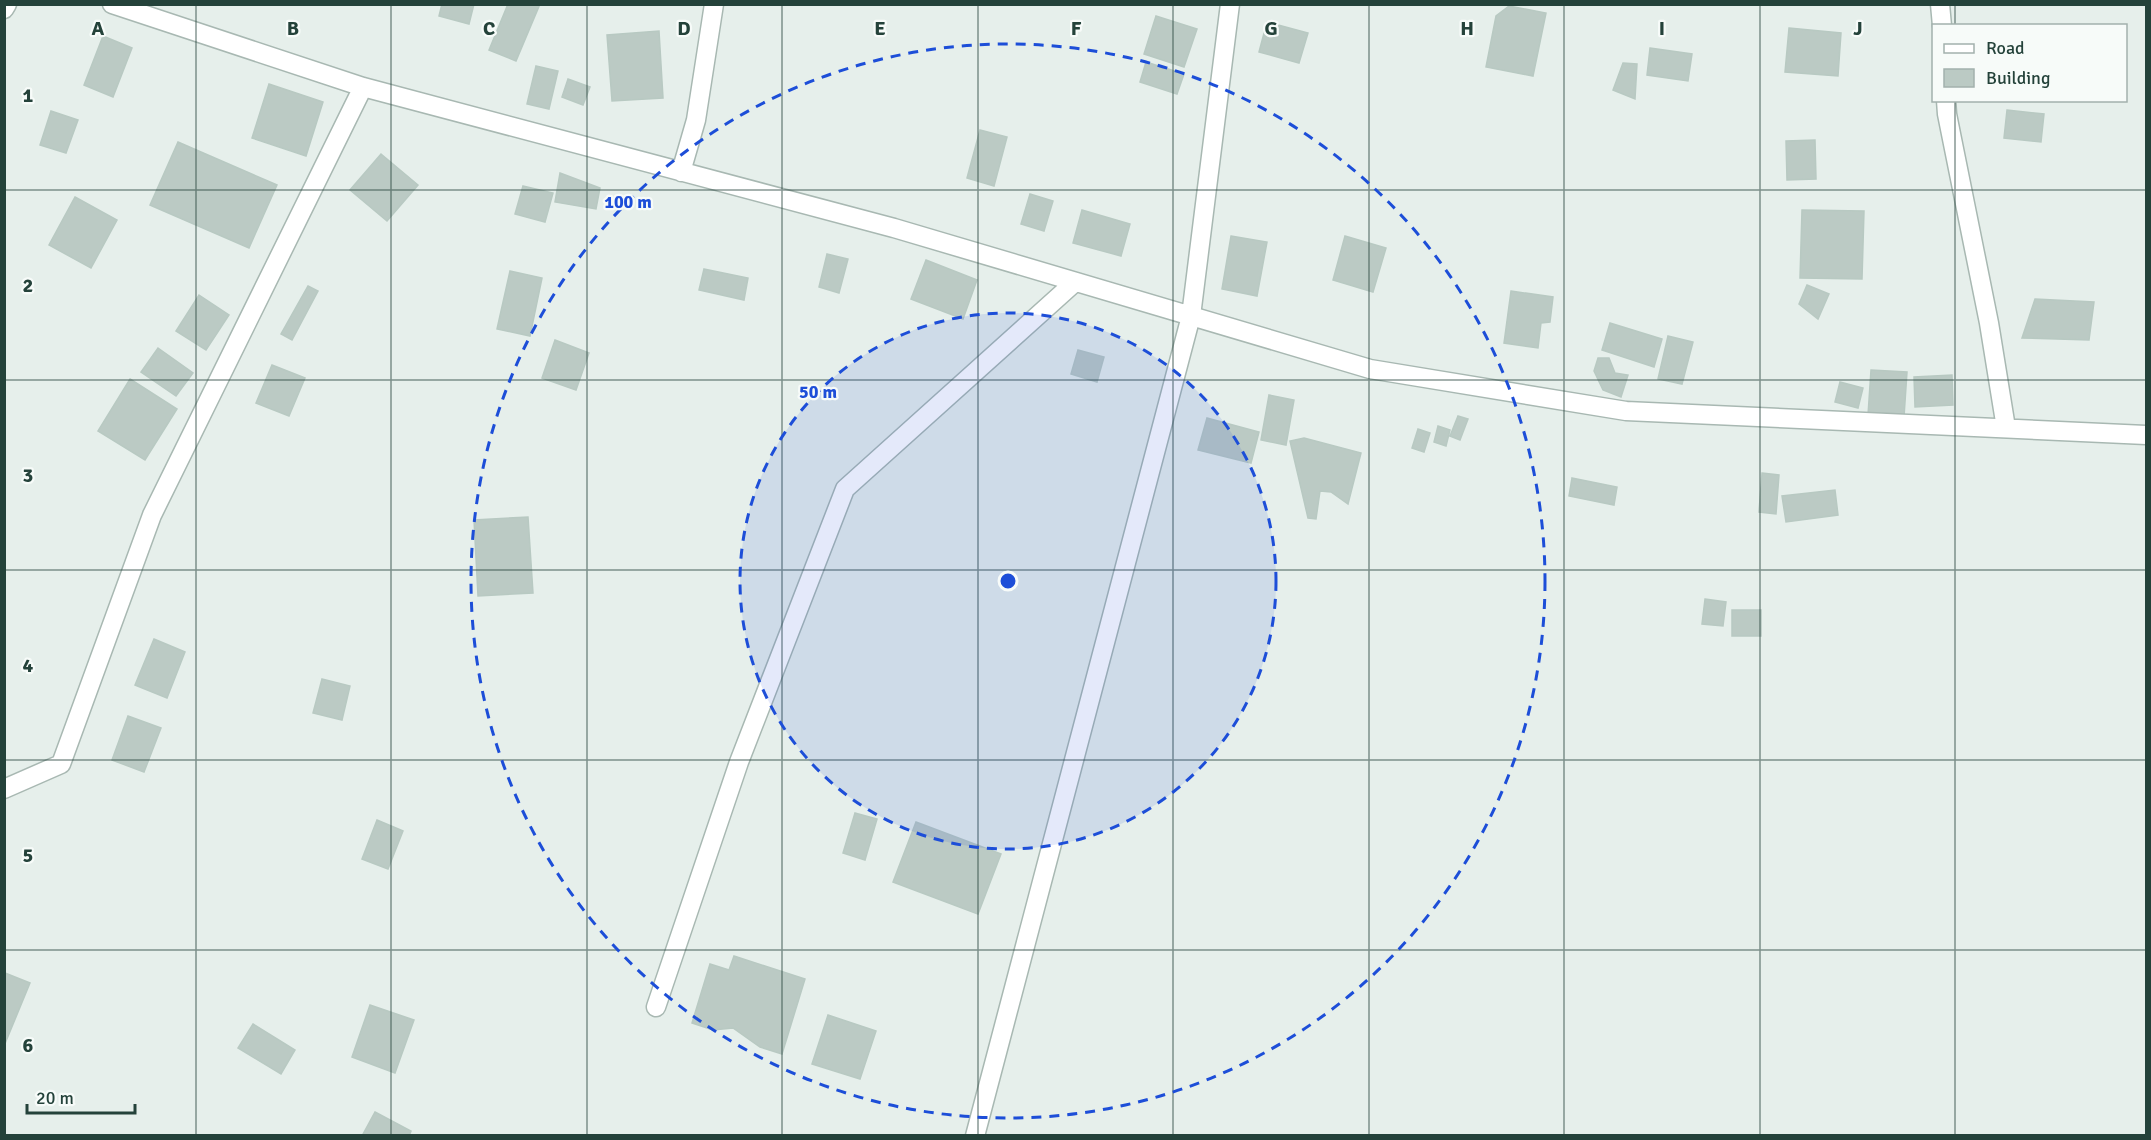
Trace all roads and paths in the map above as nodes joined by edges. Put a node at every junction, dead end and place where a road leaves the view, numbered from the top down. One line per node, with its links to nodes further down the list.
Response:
1 (7, 4): 6 (street)
2 (112, 4): 8 (street)
3 (714, 4): 10 (street)
4 (1230, 4): 12 (street)
5 (1940, 4): 7 (street)
6 (4, 9)
7 (1942, 24)
8 (363, 87): 10 (street); 15 (street)
9 (1946, 102): 13 (street)
10 (681, 172): 11 (street)
11 (1075, 282): 12 (street); 16 (street)
12 (1191, 316): 13 (street); 17 (street)
13 (2007, 428): 14 (street)
14 (2146, 435)
15 (4, 789)
16 (656, 1007)
17 (975, 1136)

